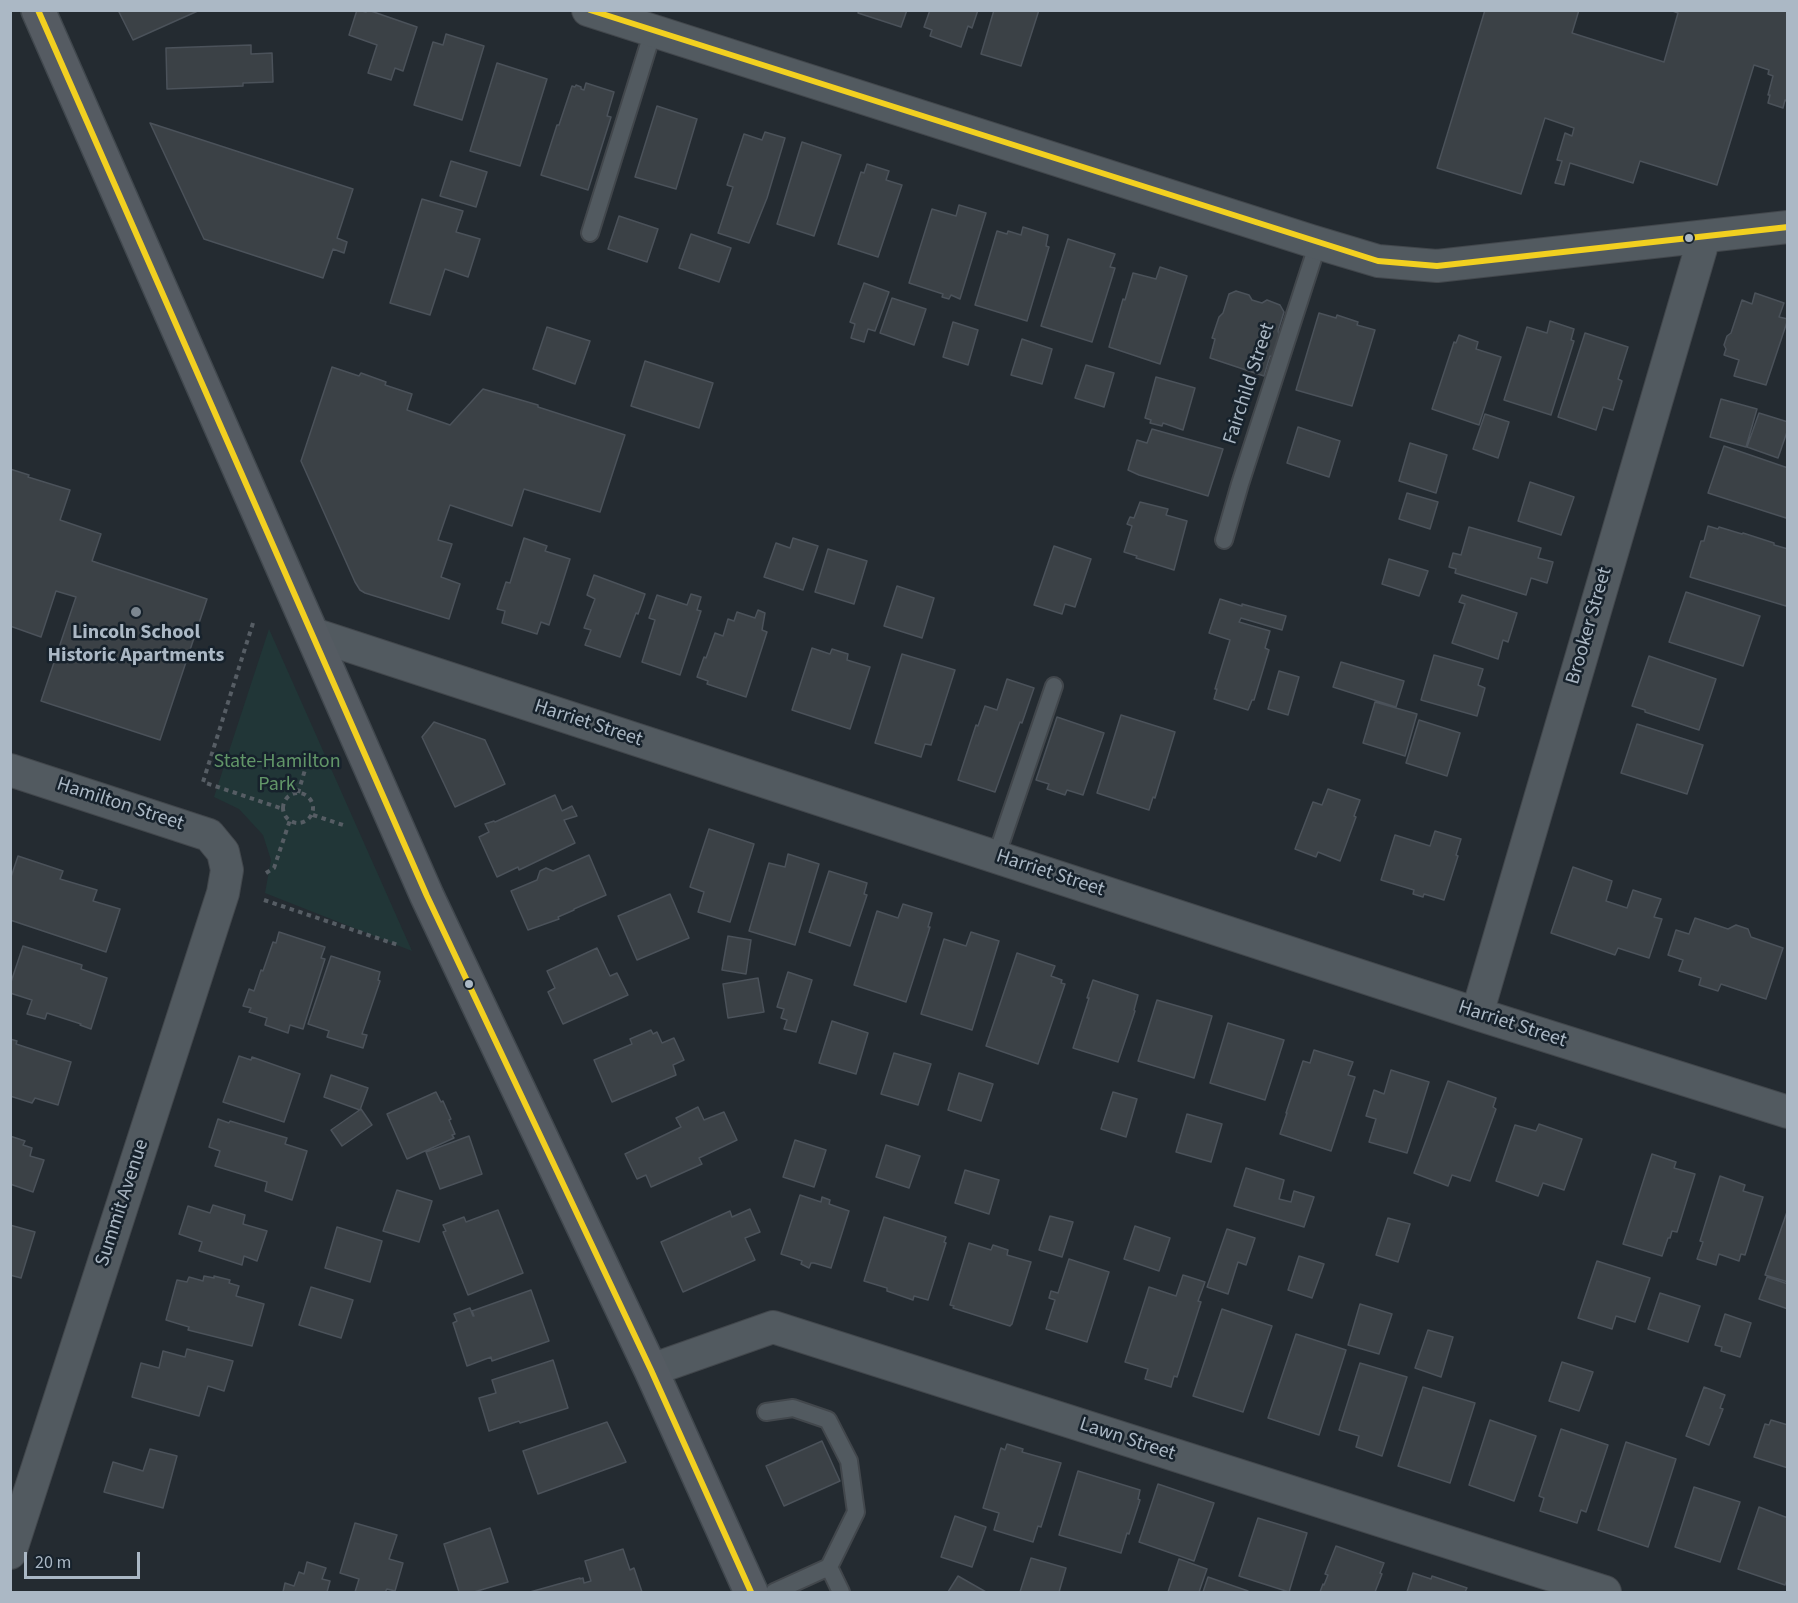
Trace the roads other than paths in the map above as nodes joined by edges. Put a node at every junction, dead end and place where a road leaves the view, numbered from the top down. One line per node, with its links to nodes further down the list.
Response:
1 (38, 10): 9 (main road)
2 (588, 10): 3 (street)
3 (653, 32): 5 (lane); 7 (street)
4 (1788, 228): 6 (street)
5 (590, 233)
6 (1704, 238): 7 (street); 14 (street, Brooker Street)
7 (1317, 243): 8 (lane, Fairchild Street)
8 (1224, 540)
9 (313, 634): 13 (street, Harriet Street); 16 (main road)
10 (1054, 686): 13 (lane)
11 (10, 770): 12 (street, Hamilton Street)
12 (223, 852): 18 (street, Summit Avenue)
13 (996, 856): 14 (street, Harriet Street)
14 (1477, 1014): 15 (street, Harriet Street)
15 (1788, 1113)
16 (651, 1370): 20 (main road); 23 (street, Lawn Street)
17 (766, 1412): 19 (lane)
18 (10, 1553)
19 (829, 1567): 21 (lane); 22 (lane)
20 (751, 1593)
21 (774, 1593)
22 (841, 1593)
23 (1605, 1593)

